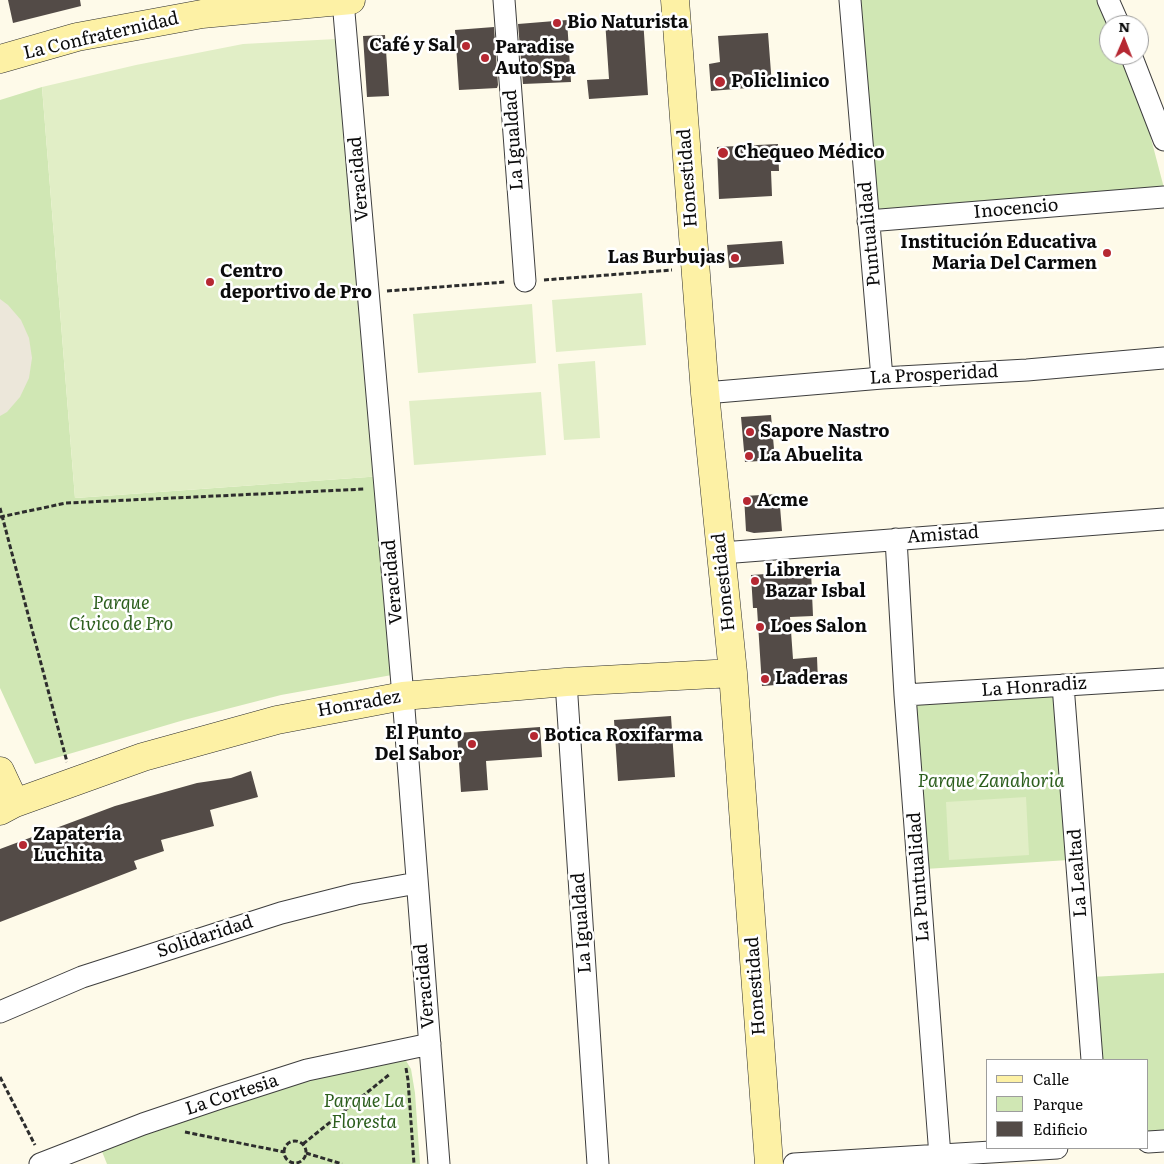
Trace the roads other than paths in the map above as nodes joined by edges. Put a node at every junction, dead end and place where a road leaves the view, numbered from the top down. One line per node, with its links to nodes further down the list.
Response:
1 (351, 0): 6 (street, La Confraternidad)
2 (504, 0): 14 (street, La Igualdad)
3 (675, 0): 17 (street, Honestidad)
4 (850, 0): 13 (street, Puntualidad)
5 (1108, 0): 8 (street)
6 (343, 1): 7 (street, La Confraternidad); 25 (street, Veracidad)
7 (202, 7): 9 (street, La Confraternidad)
8 (1115, 15)
9 (0, 59)
10 (1135, 65): 11 (street)
11 (1164, 140)
12 (1164, 197): 13 (street, Inocencio)
13 (868, 221): 16 (street, Puntualidad)
14 (525, 281)
15 (1164, 358): 16 (street, La Prosperidad)
16 (882, 378): 17 (street, La Prosperidad)
17 (704, 393): 20 (street, Honestidad)
18 (1164, 519): 19 (street, Amistad)
19 (896, 539): 20 (street, Amistad); 26 (street, La Puntualidad)
20 (722, 553): 21 (street, Honestidad)
21 (733, 673): 23 (street, Honradez); 40 (street, Honestidad)
22 (1164, 679): 24 (street, La Honradiz)
23 (566, 682): 25 (street, Honradez); 39 (street, La Igualdad)
24 (1063, 685): 26 (street, La Honradiz); 32 (street, La Lealtad)
25 (403, 696): 28 (street, Honradez); 29 (street, Veracidad)
26 (905, 696): 36 (street, La Puntualidad)
27 (0, 771): 28 (street)
28 (8, 807)
29 (417, 883): 30 (street, Solidaridad); 31 (street, Veracidad)
30 (0, 1012)
31 (430, 1044): 37 (street, La Cortesia); 38 (street, Veracidad)
32 (1092, 1059)
33 (1164, 1141): 34 (street)
34 (1149, 1142)
35 (1042, 1149): 36 (street)
36 (940, 1156): 41 (street)
37 (42, 1163)
38 (439, 1164)
39 (598, 1164)
40 (769, 1164)
41 (794, 1164)

